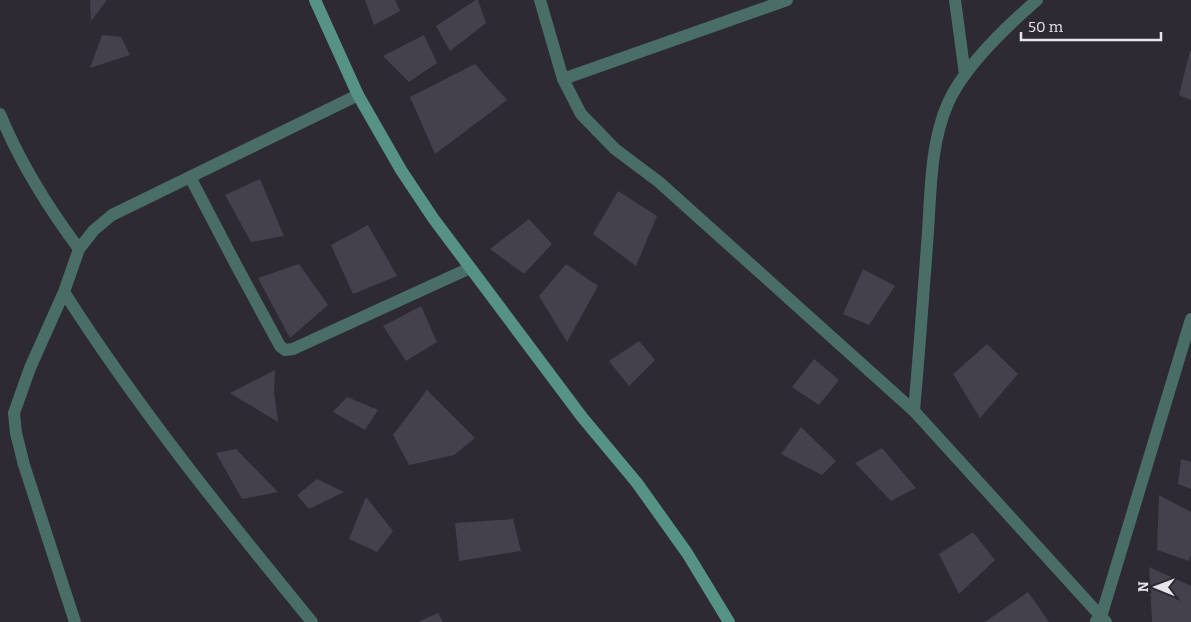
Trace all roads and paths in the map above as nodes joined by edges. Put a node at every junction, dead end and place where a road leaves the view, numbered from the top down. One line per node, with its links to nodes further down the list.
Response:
1 (316, 0): 8 (main road)
2 (540, 0): 7 (street)
3 (787, 0): 7 (street)
4 (955, 0): 6 (street)
5 (1037, 0): 6 (street)
6 (965, 75): 15 (street)
7 (563, 79): 15 (street)
8 (358, 95): 10 (street); 12 (main road)
9 (0, 114): 11 (street)
10 (190, 177): 11 (street); 12 (street)
11 (79, 249): 13 (street)
12 (470, 268): 19 (main road)
13 (64, 292): 17 (street); 18 (street)
14 (1191, 319): 16 (street)
15 (914, 411): 16 (street)
16 (1101, 620)
17 (75, 622)
18 (312, 622)
19 (730, 622)

